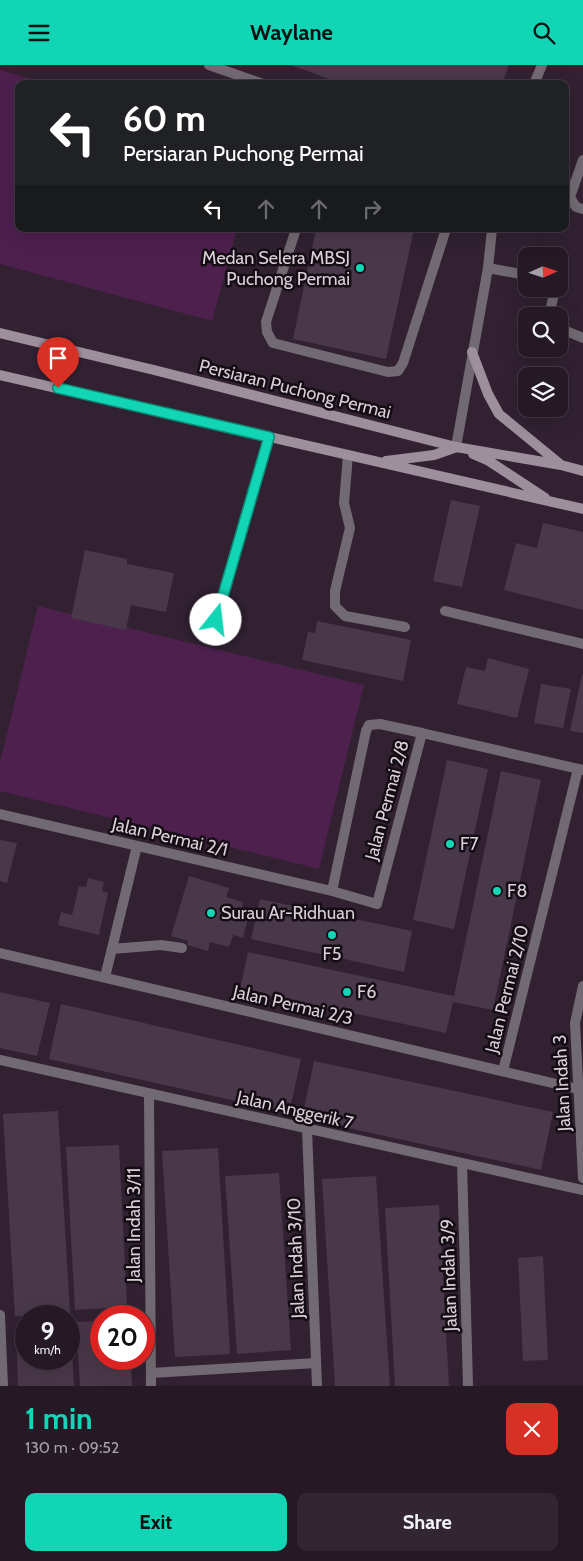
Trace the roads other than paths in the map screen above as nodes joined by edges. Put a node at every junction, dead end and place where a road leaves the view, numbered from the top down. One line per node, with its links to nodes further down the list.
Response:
1 (209, 65): 3 (street)
2 (539, 66): 5 (street)
3 (232, 69): 4 (street)
4 (255, 80)
5 (535, 80)
6 (583, 160): 7 (street)
7 (583, 209)
8 (295, 232): 9 (street)
9 (445, 232)
10 (492, 232): 11 (street)
11 (488, 268): 12 (street); 16 (street)
12 (518, 274)
13 (568, 332): 15 (street)
14 (0, 333): 19 (street, Persiaran Puchong Permai)
15 (583, 338)
16 (472, 351): 19 (street); 22 (street)
17 (0, 375): 18 (street)
18 (269, 437): 20 (street); 27 (street)
19 (456, 447): 21 (street); 22 (street, Persiaran Puchong Permai); 24 (street)
20 (348, 455): 21 (street); 28 (street)
21 (378, 462): 24 (street)
22 (562, 465): 23 (street, Persiaran Puchong Permai)
23 (583, 471)
24 (550, 502): 25 (street)
25 (583, 509)
26 (445, 611): 29 (street)
27 (216, 620)
28 (405, 627)
29 (583, 644)
30 (422, 733): 31 (street, Jalan Permai 2/8); 34 (street, Jalan Permai 2/8); 34 (street)
31 (581, 769): 42 (street, Jalan Permai 2/10)
32 (0, 813): 33 (street, Jalan Permai 2/1)
33 (137, 847): 34 (street, Jalan Permai 2/1); 36 (street)
34 (332, 891)
35 (182, 948): 36 (street)
36 (112, 949): 38 (street)
37 (0, 953): 38 (street, Jalan Permai 2/3)
38 (105, 977): 42 (street, Jalan Permai 2/3)
39 (583, 986): 40 (street, Jalan Indah 3)
40 (580, 1055): 43 (street, Jalan Indah 3)
41 (0, 1060): 44 (street, Jalan Anggerik 7)
42 (503, 1071): 43 (street, Jalan Permai 2/3)
43 (578, 1089): 47 (street, Jalan Indah 3)
44 (149, 1094): 45 (street, Jalan Anggerik 7); 51 (street, Jalan Indah 3/11)
45 (307, 1129): 46 (street, Jalan Anggerik 7); 50 (street, Jalan Indah 3/10)
46 (462, 1163): 48 (street, Jalan Anggerik 7); 55 (street, Jalan Indah 3/9)
47 (583, 1178)
48 (583, 1190)
49 (0, 1315): 52 (street)
50 (316, 1363): 51 (street); 54 (street, Jalan Indah 3/10)
51 (151, 1373): 53 (street, Jalan Indah 3/11)
52 (3, 1386)
53 (151, 1386)
54 (317, 1386)
55 (468, 1386)

